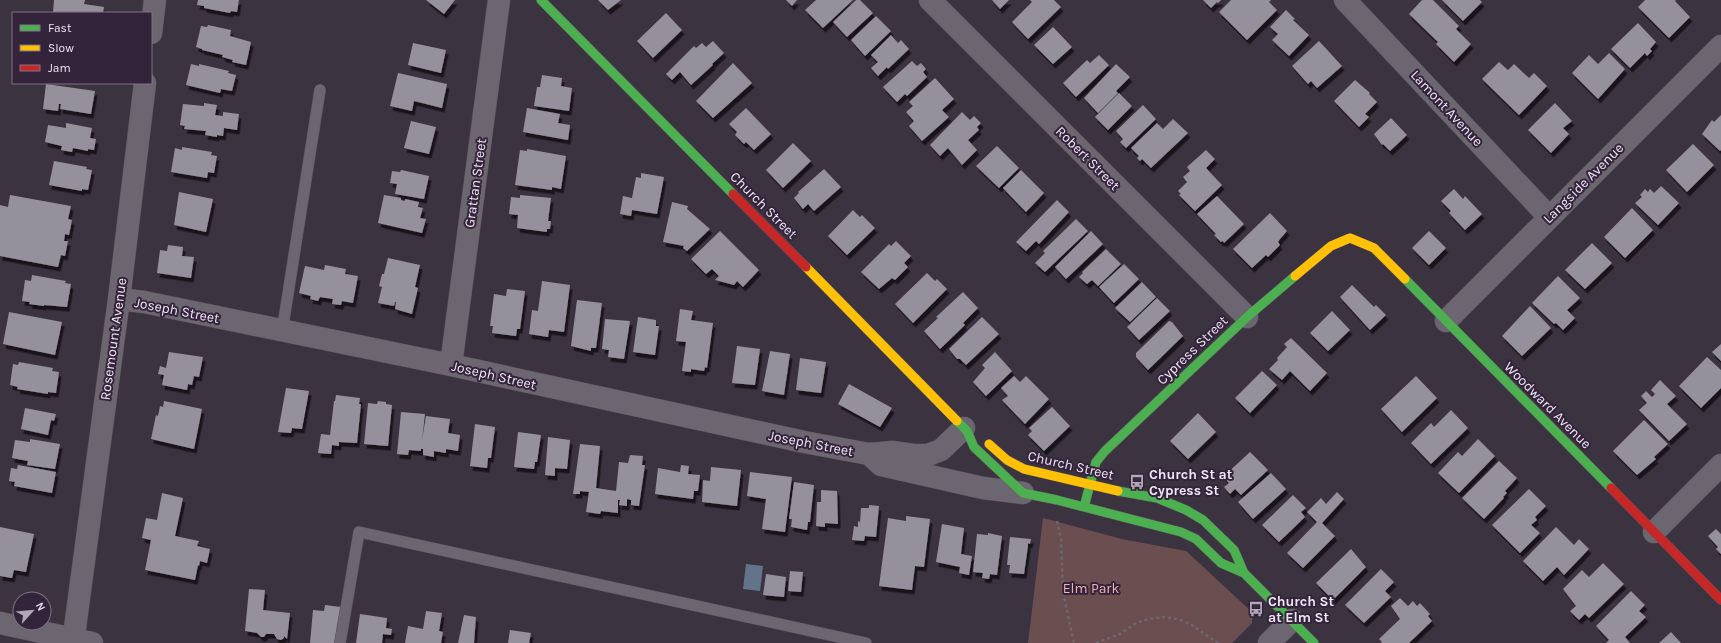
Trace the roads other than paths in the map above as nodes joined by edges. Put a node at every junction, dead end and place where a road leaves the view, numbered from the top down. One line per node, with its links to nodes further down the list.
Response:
1 (155, 0): 6 (street)
2 (499, 0): 16 (street, Grattan Street)
3 (541, 0): 17 (street, Church Street)
4 (930, 0): 13 (street, Robert Street)
5 (1346, 0): 10 (street, Lamont Avenue)
6 (152, 25)
7 (1721, 46): 10 (street, Langside Avenue)
8 (145, 84): 12 (street, Rosemount Avenue)
9 (320, 90): 15 (lane)
10 (1549, 217): 14 (street, Langside Avenue)
11 (1350, 238): 13 (street, Cypress Street); 14 (street, Woodward Avenue)
12 (119, 299): 15 (street, Joseph Street); 28 (street, Rosemount Avenue)
13 (1247, 317): 20 (street, Cypress Street)
14 (1446, 321): 23 (street, Woodward Avenue)
15 (282, 332): 16 (street, Joseph Street)
16 (451, 365): 18 (street, Joseph Street)
17 (965, 430): 18 (street, Joseph Street); 20 (street, Church Street); 21 (street, Church Street)
18 (869, 454): 21 (street, Joseph Street)
19 (1721, 465): 23 (street)
20 (1089, 485): 22 (street, Cypress Street); 24 (street, Church Street)
21 (1023, 493): 22 (street, Church Street)
22 (1084, 507): 24 (street, Church Street)
23 (1654, 532): 25 (street, Woodward Avenue)
24 (1244, 573): 26 (street, Church Street)
25 (1721, 600)
26 (1292, 620): 31 (street); 32 (street, Church Street)
27 (0, 623): 28 (street)
28 (80, 641)
29 (340, 643): 30 (lane)
30 (866, 643)
31 (1269, 643)
32 (1314, 643)

